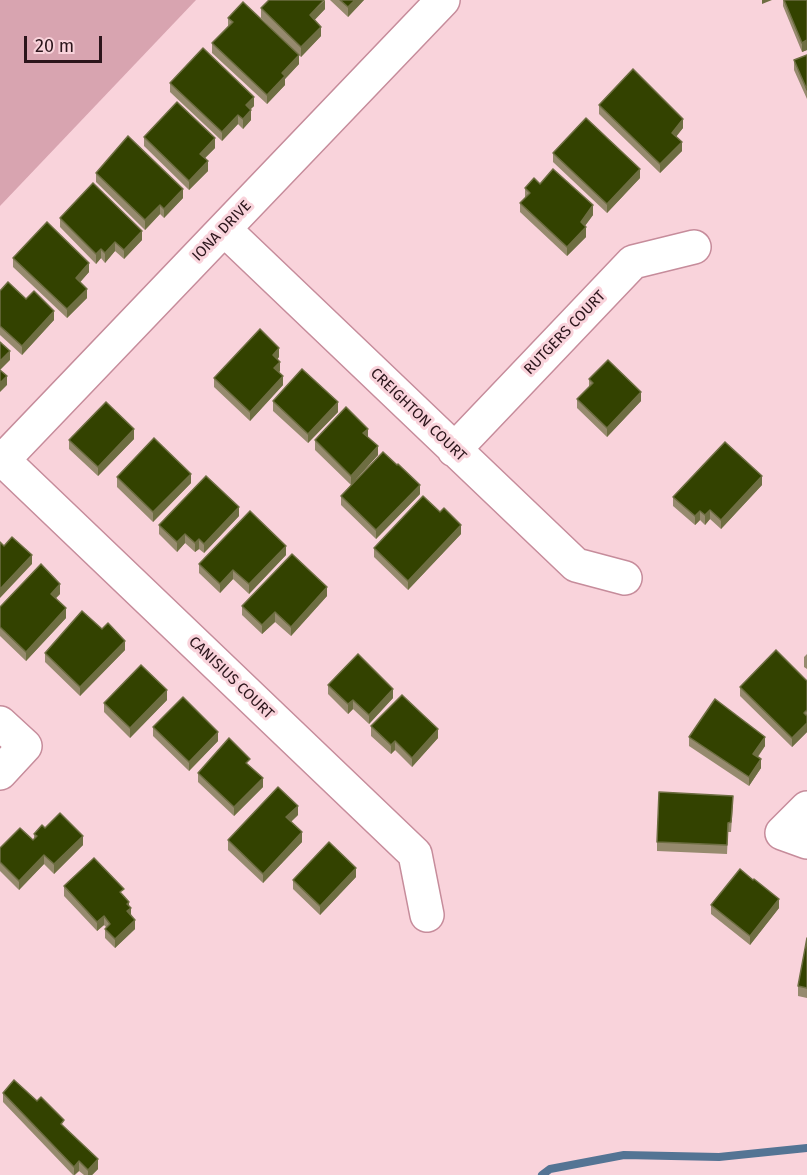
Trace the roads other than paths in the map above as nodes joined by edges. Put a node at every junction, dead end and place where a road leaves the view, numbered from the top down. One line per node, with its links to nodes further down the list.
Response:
1 (443, 0): 2 (street, IONA DRIVE)
2 (224, 229): 4 (street, CREIGHTON COURT); 5 (street, IONA DRIVE)
3 (694, 247): 4 (street, RUTGERS COURT)
4 (454, 450): 6 (street, CREIGHTON COURT)
5 (1, 461): 11 (street, CANISIUS COURT)
6 (625, 578)
7 (0, 723): 8 (street)
8 (0, 772)
9 (807, 808): 10 (street)
10 (795, 838)
11 (427, 915)

